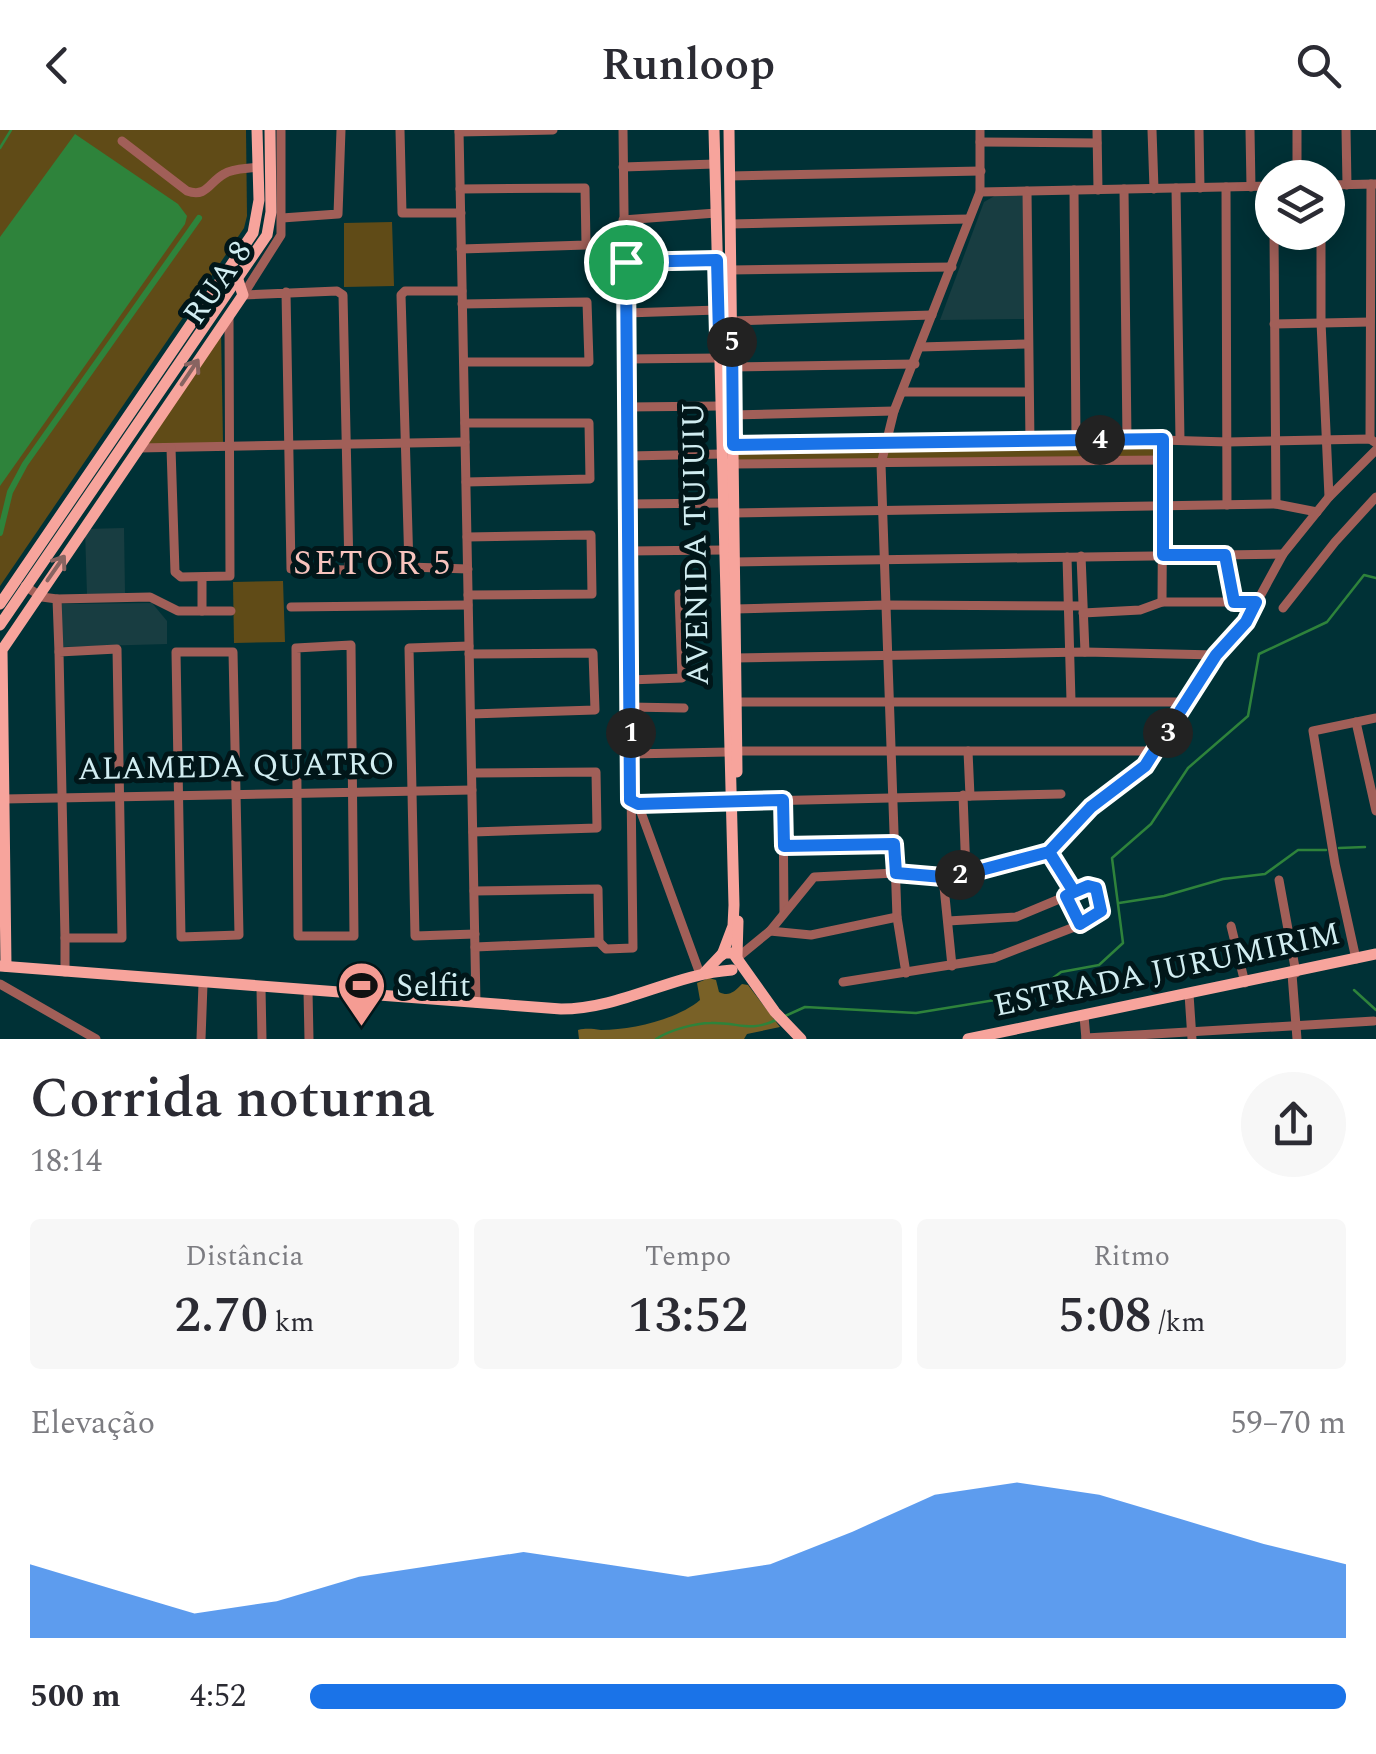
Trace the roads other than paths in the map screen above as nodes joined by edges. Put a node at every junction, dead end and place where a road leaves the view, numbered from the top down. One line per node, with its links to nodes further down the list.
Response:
1 (258, 130): 22 (main road)
2 (270, 130): 53 (main road)
3 (281, 130): 42 (street, RUA 8)
4 (341, 130): 42 (street)
5 (400, 130): 40 (street)
6 (553, 130): 16 (street)
7 (623, 130): 23 (street)
8 (714, 130): 21 (main road, AVENIDA TUIUIU)
9 (729, 130): 25 (main road, AVENIDA TUIUIU)
10 (1097, 130): 19 (street)
11 (1152, 130): 31 (street)
12 (1200, 130): 33 (street)
13 (1250, 130): 29 (street)
14 (1296, 130): 20 (street)
15 (1346, 130): 27 (street)
16 (459, 131): 35 (street)
17 (980, 136): 19 (street); 24 (street)
18 (122, 141): 22 (street)
19 (1097, 143): 37 (street)
20 (1297, 160)
21 (715, 164): 23 (street); 41 (main road, AVENIDA TUIUIU)
22 (258, 167): 127 (main road)
23 (623, 168): 43 (street)
24 (981, 171): 25 (street); 39 (street)
25 (730, 176): 45 (main road, AVENIDA TUIUIU)
26 (1374, 184): 27 (street); 65 (street)
27 (1347, 185)
28 (1226, 187): 29 (street); 33 (street); 89 (street)
29 (1252, 187): 30 (street)
30 (1255, 187)
31 (1154, 188): 32 (street); 34 (street)
32 (1176, 188): 33 (street); 84 (street)
33 (1200, 188)
34 (1124, 189): 37 (street); 81 (street)
35 (460, 190): 40 (street); 46 (street)
36 (1074, 190): 37 (street); 38 (street); 83 (street)
37 (1098, 190)
38 (1027, 191): 39 (street); 67 (street)
39 (980, 192): 44 (street)
40 (461, 213): 46 (street)
41 (716, 213): 43 (street); 49 (main road, AVENIDA TUIUIU)
42 (282, 218): 56 (street, RUA 8)
43 (623, 220): 50 (street)
44 (969, 220): 45 (street); 51 (street)
45 (730, 224): 52 (main road, AVENIDA TUIUIU)
46 (462, 249): 54 (street)
47 (1274, 250): 64 (street)
48 (1321, 250): 63 (street)
49 (717, 260): 50 (street); 58 (main road, AVENIDA TUIUIU)
50 (626, 262): 59 (street)
51 (952, 268): 52 (street); 61 (street)
52 (731, 270): 62 (main road, AVENIDA TUIUIU)
53 (237, 277): 56 (main road); 127 (main road)
54 (462, 291): 57 (street); 90 (street)
55 (286, 292): 56 (street); 93 (street); 94 (street)
56 (242, 295): 60 (main road, RUA 8)
57 (462, 304): 71 (street); 71 (street)
58 (718, 310): 59 (street); 66 (main road, AVENIDA TUIUIU)
59 (626, 313): 70 (street)
60 (229, 315): 96 (main road, RUA 8, one-way to 60); 98 (street)
61 (932, 315): 62 (street); 68 (street)
62 (731, 321): 66 (main road, AVENIDA TUIUIU)
63 (1321, 322): 64 (street); 65 (street); 85 (street)
64 (1274, 324): 86 (street)
65 (1372, 330): 92 (street)
66 (725, 335): 69 (main road, AVENIDA TUIUIU); 73 (main road, AVENIDA TUIUIU)
67 (1028, 344): 68 (street); 75 (street)
68 (920, 347): 72 (street)
69 (720, 358): 70 (street); 76 (main road, AVENIDA TUIUIU)
70 (627, 359): 77 (street)
71 (464, 362): 80 (street)
72 (915, 364): 73 (street); 74 (street)
73 (732, 367): 79 (main road, AVENIDA TUIUIU)
74 (903, 392): 75 (street); 78 (street)
75 (1028, 392): 91 (street)
76 (720, 406): 77 (street); 99 (main road, AVENIDA TUIUIU)
77 (628, 408): 100 (street)
78 (894, 411): 79 (street); 88 (street)
79 (732, 415): 95 (main road, AVENIDA TUIUIU)
80 (465, 423): 87 (street); 104 (street)
81 (1127, 439): 82 (street); 83 (street)
82 (1163, 439): 84 (street); 101 (street)
83 (1076, 440): 91 (street)
84 (1180, 440): 89 (street)
85 (1325, 440): 86 (street); 92 (street); 106 (street)
86 (1275, 441): 89 (street); 109 (street)
87 (465, 442): 90 (street); 104 (street)
88 (885, 442): 91 (street); 95 (street); 103 (street)
89 (1228, 442): 110 (street)
90 (406, 443): 94 (street); 124 (street)
91 (1030, 443)
92 (1374, 444): 106 (street)
93 (290, 445): 94 (street); 94 (street); 98 (street)
94 (348, 445)
95 (733, 445): 102 (main road, AVENIDA TUIUIU)
96 (138, 448): 97 (street); 128 (main road, RUA 8, one-way to 96)
97 (172, 448): 98 (street); 126 (street)
98 (231, 448): 126 (street)
99 (722, 454): 100 (street); 107 (main road, AVENIDA TUIUIU)
100 (629, 456): 108 (street)
101 (1163, 460): 103 (street); 111 (street)
102 (733, 464): 103 (street); 114 (main road, AVENIDA TUIUIU)
103 (882, 464): 112 (street)
104 (466, 482): 115 (street)
105 (1376, 497): 139 (street)
106 (1329, 498): 113 (street)
107 (723, 503): 108 (street); 116 (main road, AVENIDA TUIUIU)
108 (629, 504): 117 (street)
109 (1276, 504): 110 (street); 113 (street)
110 (1227, 505): 111 (street)
111 (1163, 507): 112 (street); 119 (street)
112 (883, 512): 114 (street); 123 (street)
113 (1317, 512): 118 (street)
114 (733, 513): 125 (main road, AVENIDA TUIUIU)
115 (467, 537): 124 (street); 131 (street)
116 (724, 550): 117 (street); 125 (main road, AVENIDA TUIUIU)
117 (628, 551): 152 (street)
118 (1283, 554): 120 (street); 134 (street)
119 (1163, 555): 120 (street); 121 (street); 132 (street)
120 (1225, 555): 133 (street)
121 (1081, 556): 122 (street); 141 (street)
122 (1066, 557): 123 (street); 137 (street)
123 (885, 560): 125 (street); 136 (street)
124 (468, 569): 131 (street)
125 (731, 571): 140 (main road, AVENIDA TUIUIU); 155 (main road, AVENIDA TUIUIU)
126 (202, 577): 142 (street)
127 (21, 582): 128 (street); 135 (main road); 144 (main road)
128 (38, 594): 130 (street); 179 (main road, RUA 8)
129 (679, 594): 152 (street)
130 (57, 599): 142 (street); 146 (street)
131 (468, 600): 138 (street); 145 (street)
132 (1162, 602): 133 (street); 141 (street)
133 (1234, 602): 134 (street)
134 (1256, 602): 150 (street)
135 (0, 604)
136 (886, 605): 137 (street); 140 (street); 149 (street)
137 (1069, 606): 141 (street); 148 (street)
138 (291, 607)
139 (1283, 608)
140 (735, 609): 151 (main road, AVENIDA TUIUIU)
141 (1083, 609): 147 (street)
142 (202, 611): 143 (street)
143 (230, 611)
144 (0, 625)
145 (469, 650): 159 (street); 159 (street); 169 (street)
146 (60, 652): 175 (street); 177 (street)
147 (1085, 652): 148 (street); 150 (street)
148 (1069, 653): 149 (street); 153 (street)
149 (888, 654): 151 (street); 154 (street)
150 (1216, 655): 156 (street)
151 (735, 658): 155 (main road, AVENIDA TUIUIU)
152 (629, 680): 157 (street)
153 (1070, 700): 154 (street); 156 (street)
154 (890, 701): 155 (street); 162 (street)
155 (732, 702): 165 (main road, AVENIDA TUIUIU)
156 (1188, 702): 164 (street)
157 (630, 707): 158 (street); 166 (street)
158 (684, 708)
159 (470, 714): 167 (street)
160 (1376, 718): 161 (street)
161 (1356, 722): 183 (street); 206 (street)
162 (891, 750): 163 (street); 165 (street); 178 (street)
163 (968, 751): 164 (street); 176 (street)
164 (1156, 751): 187 (street)
165 (732, 752): 166 (street); 182 (main road, AVENIDA TUIUIU)
166 (631, 754): 181 (street)
167 (472, 773): 168 (street); 184 (street)
168 (472, 790): 169 (street, ALAMEDA QUATRO); 184 (street)
169 (411, 791): 170 (street, ALAMEDA QUATRO); 200 (street)
170 (354, 792): 171 (street, ALAMEDA QUATRO); 171 (street); 171 (street)
171 (296, 793): 172 (street, ALAMEDA QUATRO)
172 (238, 794): 174 (street, ALAMEDA QUATRO); 174 (street); 174 (street)
173 (1061, 794): 176 (street)
174 (179, 795): 175 (street, ALAMEDA QUATRO)
175 (121, 796): 177 (street, ALAMEDA QUATRO); 201 (street)
176 (966, 796): 178 (street); 189 (street)
177 (62, 798): 179 (street, ALAMEDA QUATRO); 201 (street)
178 (893, 798): 180 (street); 185 (street)
179 (2, 799): 208 (main road)
180 (783, 800): 182 (street); 186 (street)
181 (634, 802): 182 (street); 202 (street); 211 (street)
182 (733, 802): 205 (main road, AVENIDA TUIUIU); 207 (main road, AVENIDA TUIUIU)
183 (1376, 811)
184 (473, 832): 192 (street)
185 (894, 844): 186 (street); 188 (street)
186 (784, 846): 194 (street)
187 (1049, 852): 189 (street); 193 (street)
188 (896, 873): 190 (street); 194 (street); 195 (street)
189 (966, 874): 190 (street)
190 (943, 877): 196 (street)
191 (1279, 880): 213 (street)
192 (474, 891): 200 (street); 202 (street)
193 (1070, 894): 196 (street); 197 (street); 197 (street)
194 (784, 912): 199 (street)
195 (897, 917): 199 (street); 212 (street)
196 (948, 920): 209 (street)
197 (1080, 924): 209 (street)
198 (1230, 926): 215 (street)
199 (770, 931): 207 (street)
200 (475, 934): 203 (street)
201 (65, 938): 210 (street)
202 (599, 942): 203 (street)
203 (475, 947): 221 (street)
204 (1376, 954): 206 (main road, ESTRADA JURUMIRIM)
205 (721, 956): 207 (main road); 211 (main road)
206 (1356, 959): 213 (main road, ESTRADA JURUMIRIM)
207 (734, 963): 211 (main road); 225 (main road)
208 (3, 966): 210 (main road)
209 (952, 966): 212 (street)
210 (65, 972): 217 (main road)
211 (702, 973): 221 (main road)
212 (906, 973): 214 (street)
213 (1294, 973): 215 (main road, ESTRADA JURUMIRIM); 224 (street)
214 (843, 982)
215 (1245, 983): 220 (main road, ESTRADA JURUMIRIM)
216 (0, 984): 227 (street)
217 (203, 984): 218 (main road); 231 (street)
218 (262, 988): 219 (main road); 232 (street)
219 (308, 991): 221 (main road); 233 (street)
220 (1189, 994): 222 (main road, ESTRADA JURUMIRIM); 226 (street)
221 (476, 1002)
222 (1084, 1016): 228 (main road, ESTRADA JURUMIRIM); 229 (street)
223 (1374, 1021): 224 (street)
224 (1296, 1024): 226 (street); 234 (street)
225 (792, 1034)
226 (1192, 1034): 229 (street)
227 (80, 1035): 230 (street)
228 (976, 1038)
229 (1086, 1038)
230 (96, 1039)
231 (201, 1039)
232 (262, 1039)
233 (309, 1039)
234 (1297, 1039)

